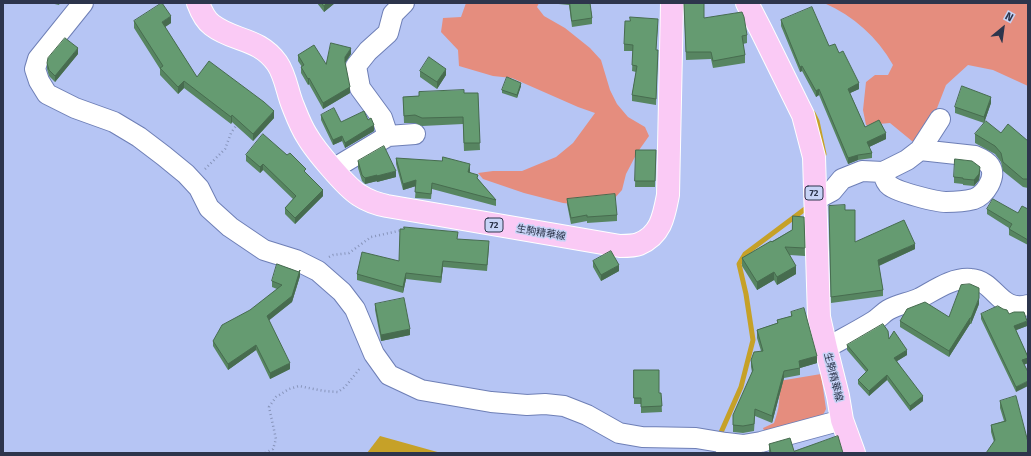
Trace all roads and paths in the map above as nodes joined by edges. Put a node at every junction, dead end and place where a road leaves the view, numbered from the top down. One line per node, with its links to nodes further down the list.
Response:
1 (83, 3): 13 (street)
2 (198, 3): 11 (main road, 生駒精華線 / 72)
3 (404, 3): 9 (street)
4 (672, 3): 11 (main road, 生駒精華線 / 72)
5 (747, 3): 14 (main road, 生駒精華線 / 72)
6 (940, 118): 10 (street)
7 (240, 120): 13 (path)
8 (415, 134): 9 (street)
9 (388, 136): 11 (street)
10 (920, 150): 12 (street); 12 (street)
11 (333, 169)
12 (883, 172): 14 (street)
13 (199, 188): 16 (street)
14 (815, 200): 18 (main road, 生駒精華線 / 72)
15 (409, 229): 16 (path)
16 (318, 271): 19 (street)
17 (1028, 305): 18 (street)
18 (826, 348): 20 (main road, 生駒精華線 / 72)
19 (374, 354): 21 (street); 22 (path)
20 (842, 420): 21 (street); 23 (main road, 生駒精華線 / 72)
21 (726, 448)
22 (266, 453)
23 (854, 453)

